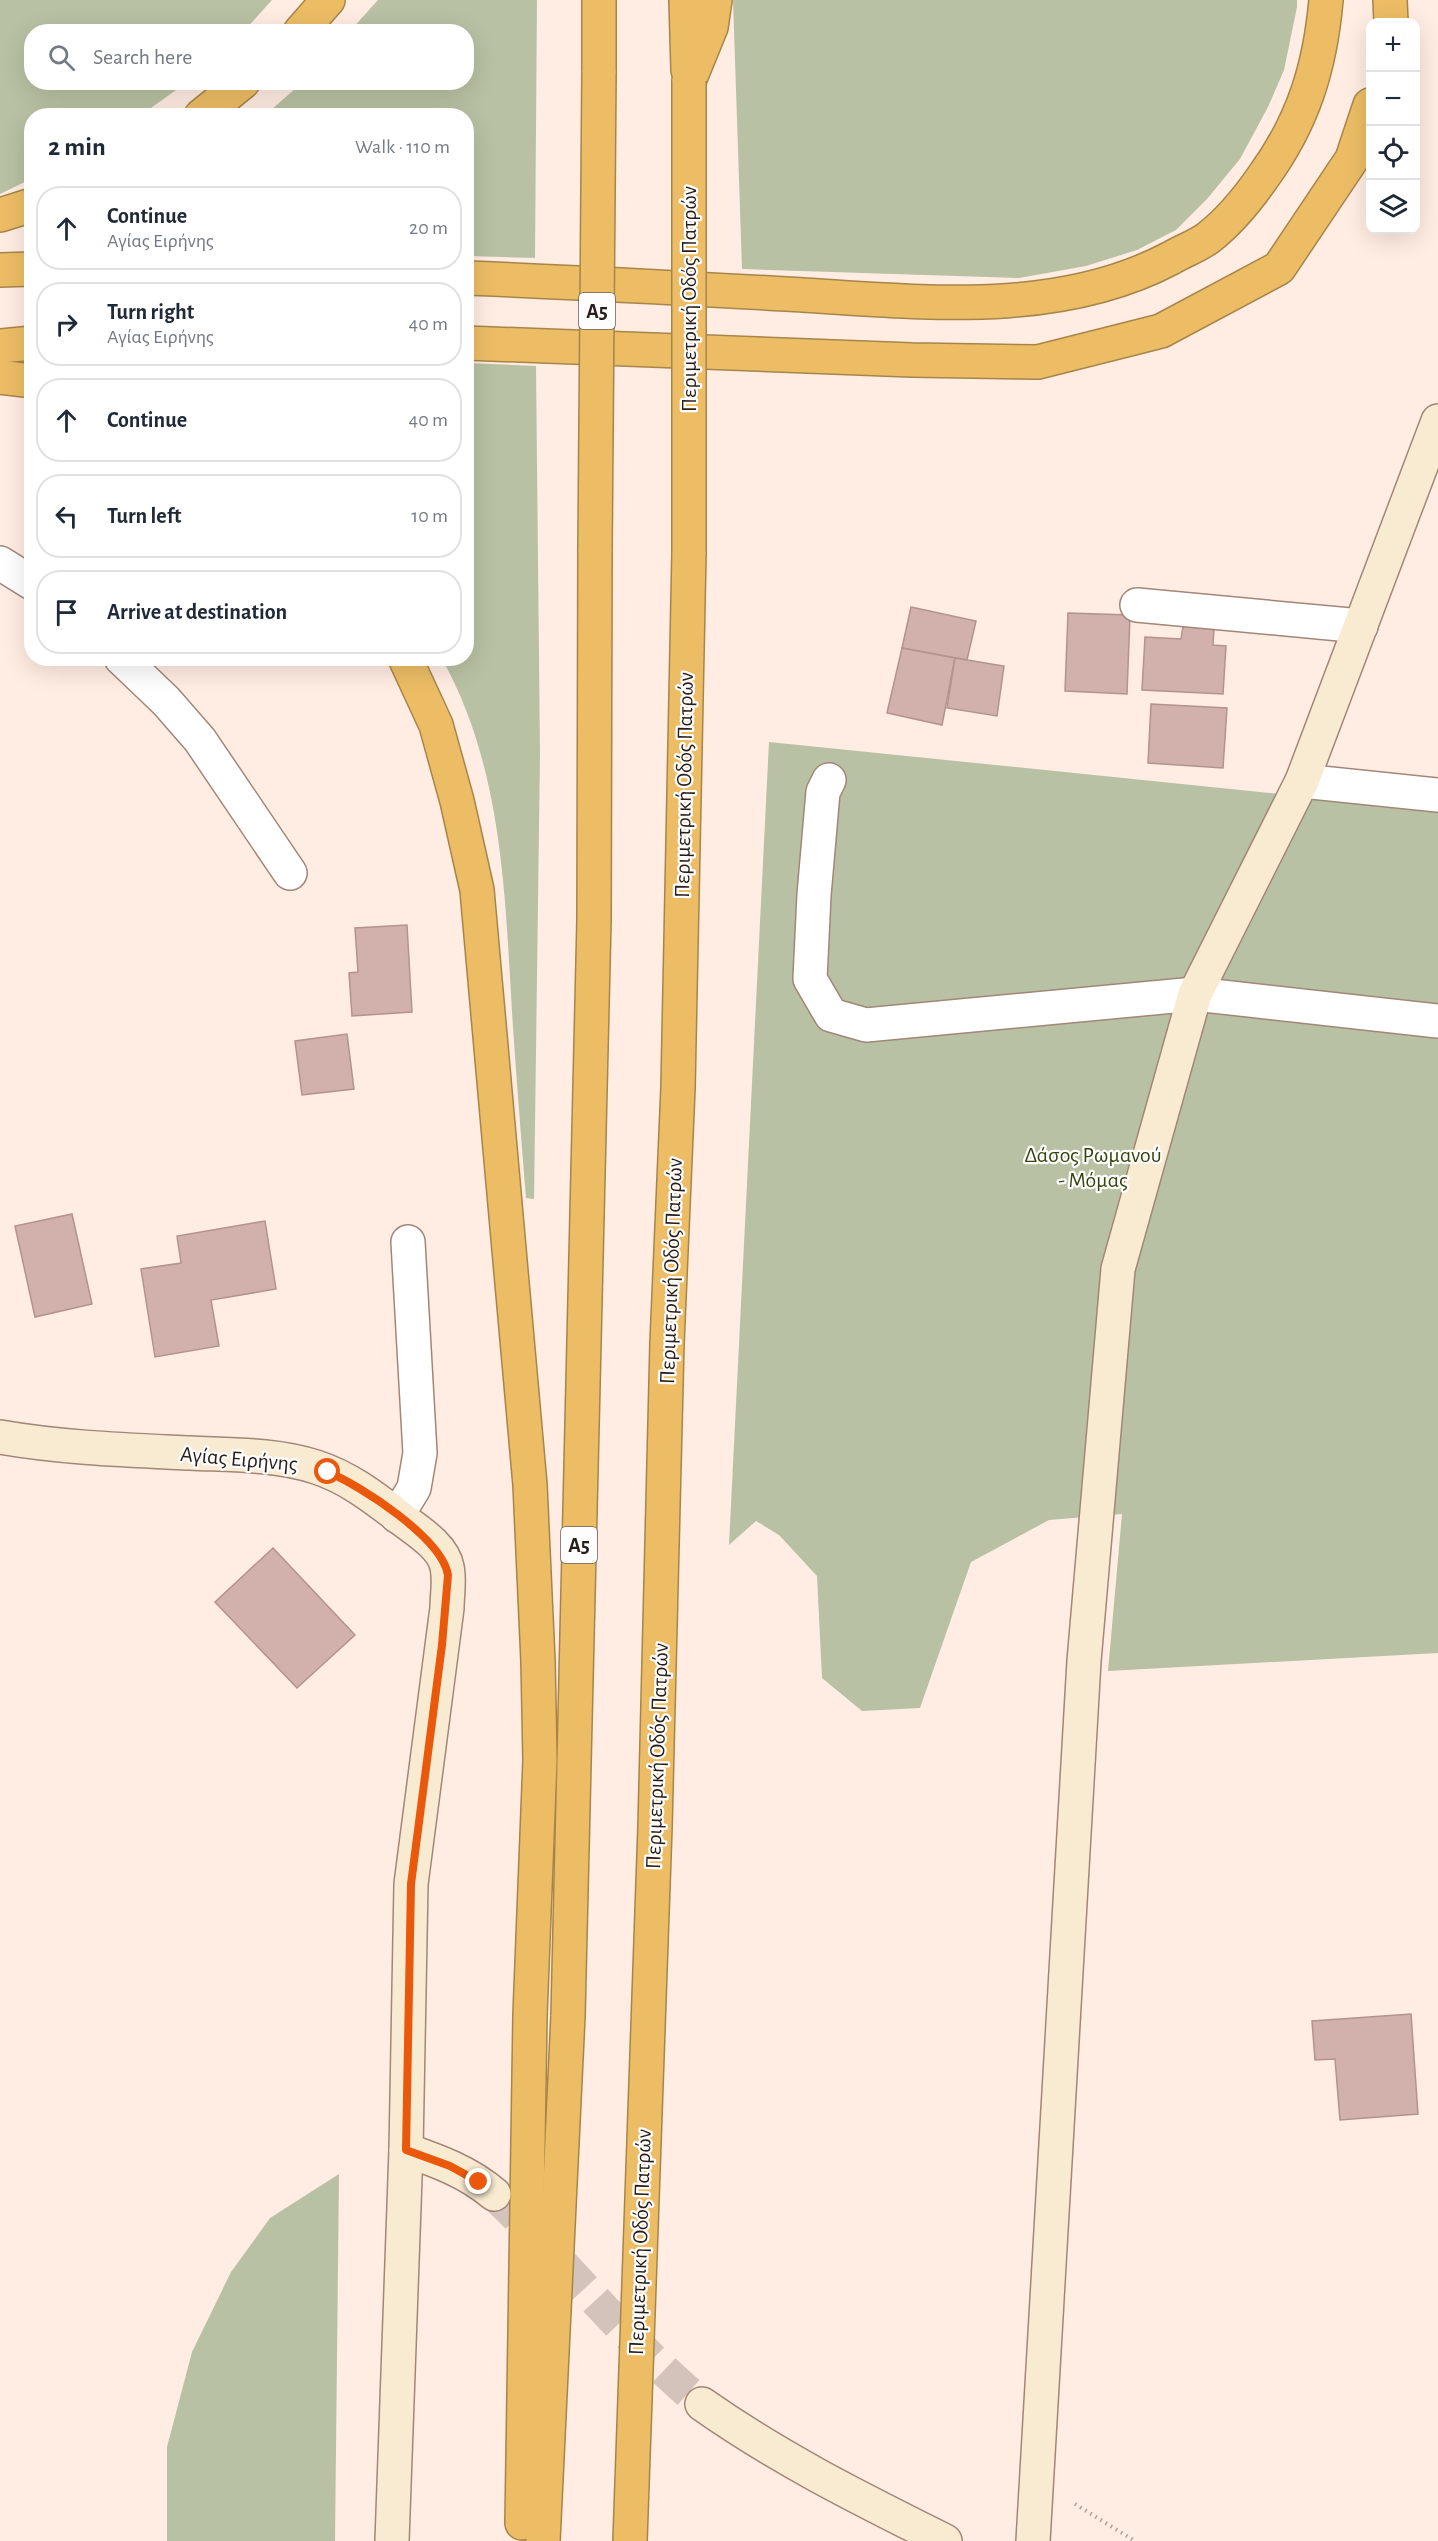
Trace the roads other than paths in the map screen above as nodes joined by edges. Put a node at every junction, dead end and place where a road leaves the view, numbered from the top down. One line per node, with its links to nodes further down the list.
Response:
1 (328, 0): 8 (highway)
2 (599, 0): 44 (highway, Α5, bridge)
3 (686, 0): 9 (highway, Περιμετρική Οδός Πατρών)
4 (715, 0): 9 (highway)
5 (1326, 0): 17 (highway)
6 (1390, 0): 7 (highway)
7 (1390, 18)
8 (307, 24)
9 (688, 81): 45 (highway, Περιμετρική Οδός Πατρών, bridge)
10 (233, 90): 11 (highway)
11 (211, 108)
12 (1366, 119): 18 (highway)
13 (24, 208): 14 (highway)
14 (0, 215)
15 (24, 269): 16 (highway)
16 (0, 270)
17 (474, 278)
18 (474, 343)
19 (24, 344): 20 (highway)
20 (0, 346)
21 (0, 377): 22 (highway)
22 (24, 380)
23 (1438, 421): 27 (street)
24 (0, 563): 25 (street)
25 (24, 578)
26 (1137, 605): 27 (street)
27 (1361, 626): 31 (street)
28 (129, 666): 33 (street)
29 (409, 666): 43 (highway)
30 (829, 780): 34 (street)
31 (1302, 781): 32 (street); 34 (street)
32 (1438, 795)
33 (290, 873)
34 (1195, 994): 35 (street); 47 (street)
35 (1438, 1021)
36 (408, 1242): 38 (street)
37 (0, 1437): 38 (street, Αγίας Ειρήνης)
38 (397, 1516): 39 (street, Αγίας Ειρήνης)
39 (406, 2150): 40 (street); 42 (street, Αγίας Ειρήνης)
40 (494, 2194)
41 (702, 2404): 46 (street)
42 (392, 2541)
43 (521, 2541)
44 (543, 2541)
45 (630, 2541)
46 (945, 2541)
47 (1033, 2541)

